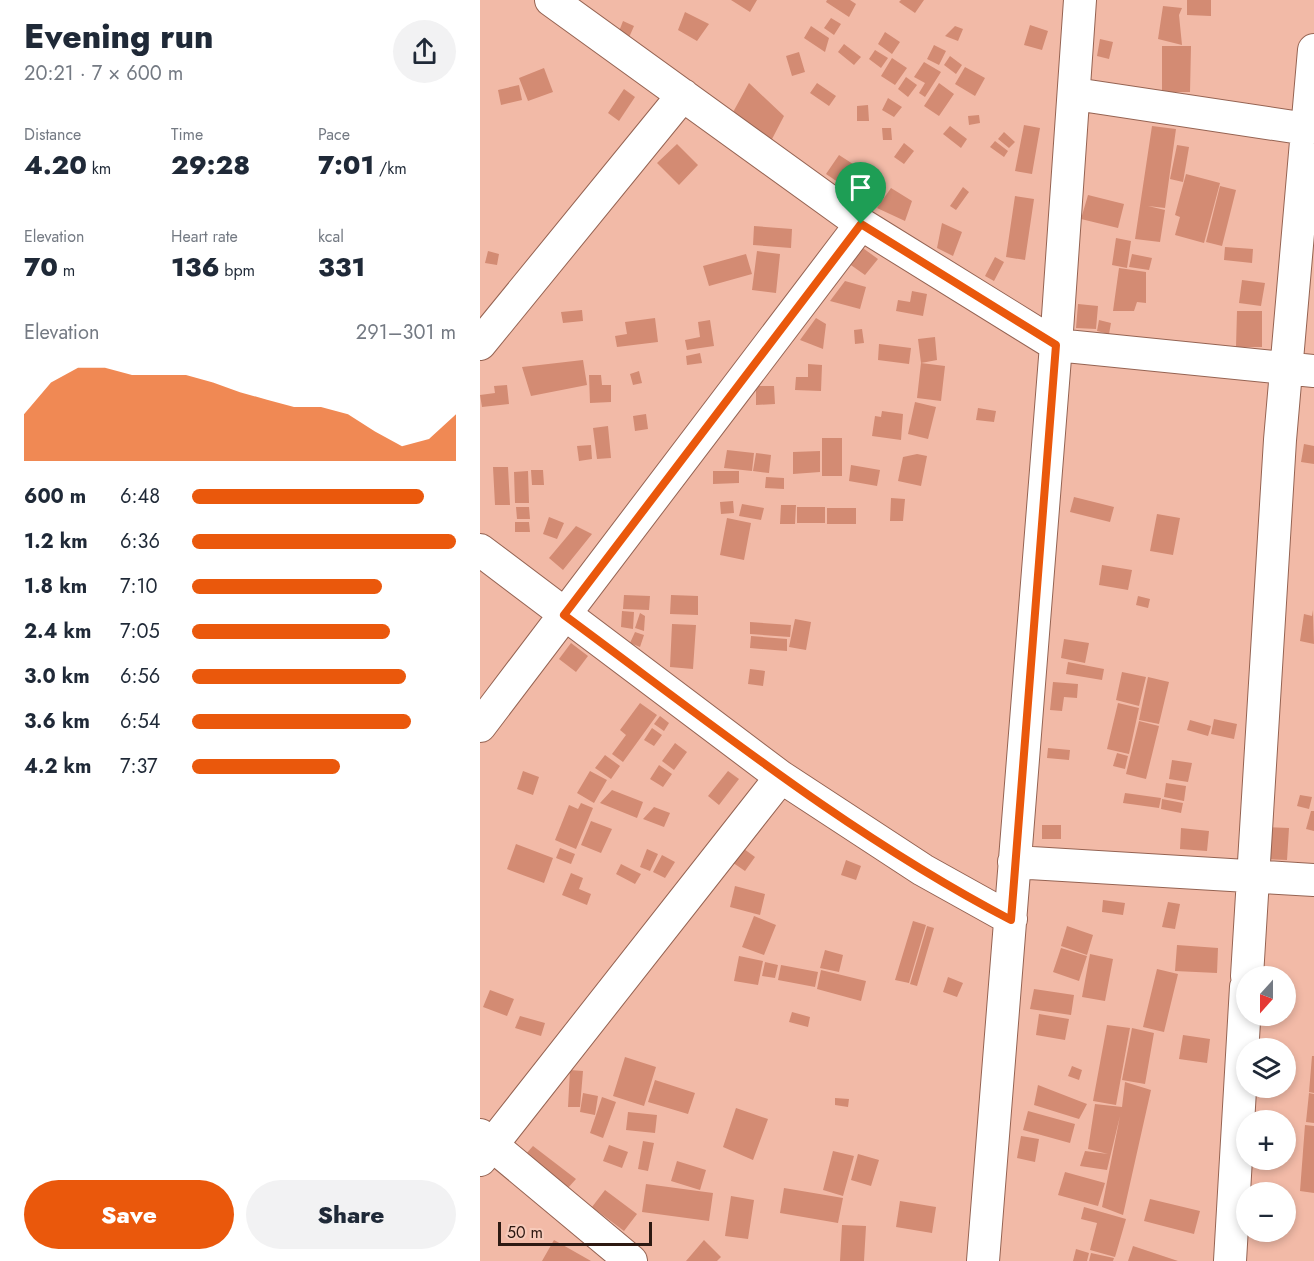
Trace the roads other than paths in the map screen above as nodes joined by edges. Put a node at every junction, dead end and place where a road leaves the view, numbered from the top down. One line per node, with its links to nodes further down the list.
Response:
1 (551, 0): 5 (street)
2 (1080, 0): 4 (street)
3 (1314, 50): 6 (street)
4 (1075, 94): 6 (street); 9 (street)
5 (683, 95): 7 (street); 8 (street)
6 (1307, 129): 10 (street)
7 (861, 224): 9 (street); 12 (street)
8 (480, 344)
9 (1056, 345): 10 (street); 15 (street)
10 (1301, 370): 16 (street)
11 (480, 550): 12 (street)
12 (564, 615): 13 (street); 14 (street)
13 (480, 726)
14 (781, 777): 18 (street); 21 (street)
15 (1014, 862): 16 (street); 18 (street)
16 (1253, 876): 17 (street); 19 (street)
17 (1314, 880)
18 (1011, 920): 23 (street)
19 (1248, 966)
20 (1244, 1026): 24 (street)
21 (484, 1146): 22 (street)
22 (631, 1261)
23 (983, 1261)
24 (1230, 1261)

